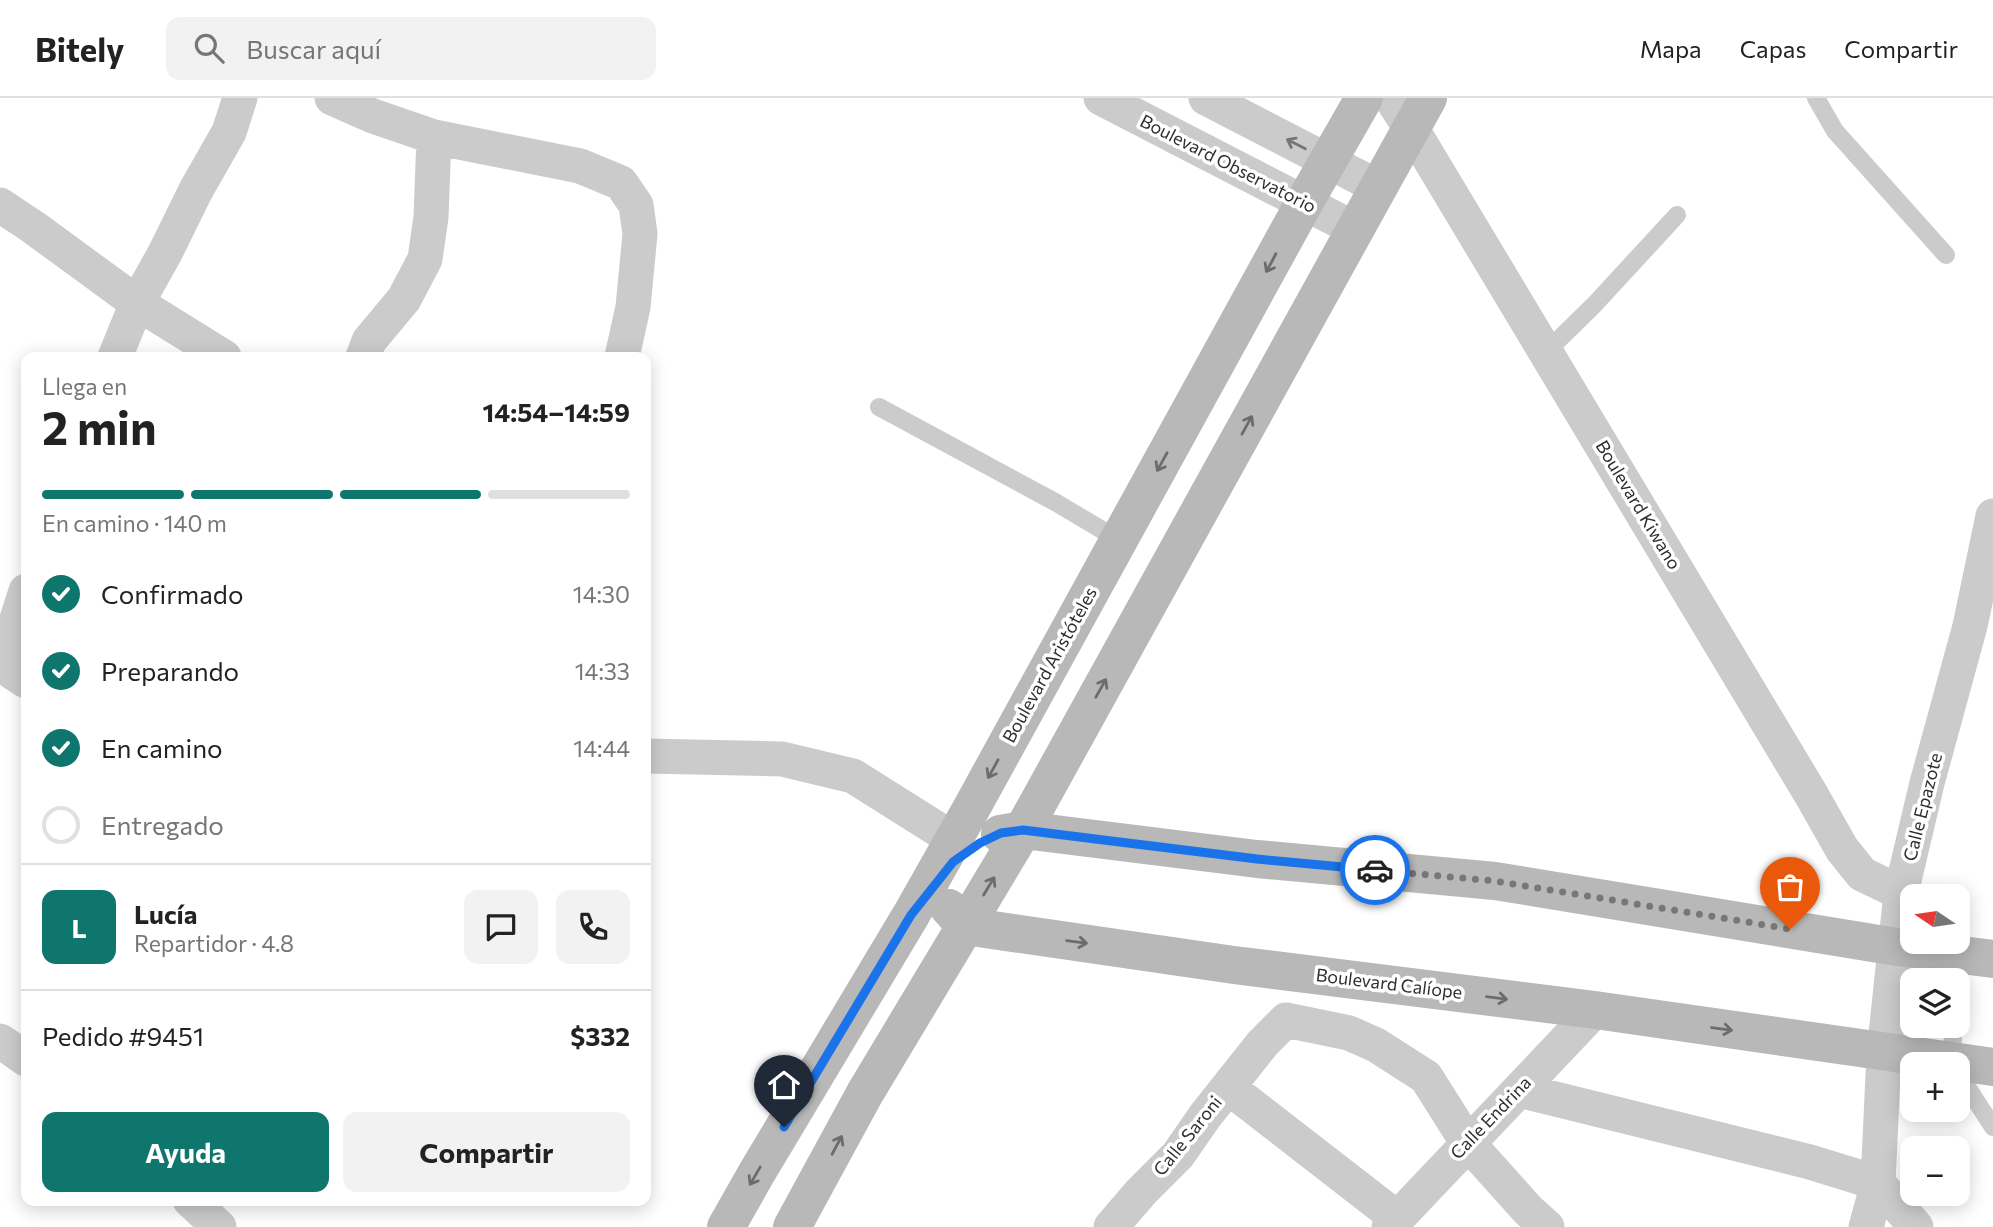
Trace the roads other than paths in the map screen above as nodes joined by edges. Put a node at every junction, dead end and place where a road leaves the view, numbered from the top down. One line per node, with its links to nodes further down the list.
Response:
1 (240, 98): 16 (street)
2 (332, 98): 8 (street)
3 (1101, 98): 11 (street, Boulevard Observatorio)
4 (1206, 98): 9 (street, one-way to 4)
5 (1364, 98): 9 (street, Boulevard Aristóteles)
6 (1816, 98): 15 (lane)
7 (1410, 108): 10 (street); 21 (street, Boulevard Kiwano)
8 (434, 137): 19 (street); 20 (street)
9 (1328, 161): 10 (street); 11 (street, Boulevard Aristóteles)
10 (1378, 187): 14 (street)
11 (1304, 203): 14 (street, Boulevard Observatorio); 24 (street, Boulevard Aristóteles, one-way to 24)
12 (0, 205): 16 (street)
13 (1677, 215): 21 (lane)
14 (1355, 229): 28 (street, one-way to 14)
15 (1946, 255)
16 (137, 303): 17 (street); 18 (street)
17 (118, 352)
18 (216, 352)
19 (365, 352)
20 (623, 352)
21 (1546, 352): 31 (street, Boulevard Kiwano)
22 (880, 407): 24 (lane)
23 (1993, 516): 30 (street, Calle Epazote)
24 (1119, 540): 29 (street, Boulevard Aristóteles, one-way to 29)
25 (21, 606): 26 (street)
26 (21, 678)
27 (651, 756): 29 (street)
28 (1023, 830): 29 (street); 33 (street, one-way to 28); 35 (street)
29 (959, 837): 33 (street); 56 (street, Boulevard Aristóteles, one-way to 56)
30 (1904, 884)
31 (1900, 892)
32 (1900, 915): 35 (street, Calle Epazote)
33 (965, 926): 34 (street, Boulevard Calíope); 49 (street)
34 (1030, 936): 37 (street, Boulevard Calíope, one-way to 37); 49 (street)
35 (1897, 947): 36 (street); 41 (street, Calle Epazote)
36 (1971, 960)
37 (1312, 974): 38 (street, Boulevard Calíope, one-way to 38); 39 (street, Calle Saroni)
38 (1595, 1010): 41 (street, Boulevard Calíope, one-way to 41); 48 (street, Calle Endrina)
39 (1275, 1032): 47 (street, Calle Saroni); 51 (street)
40 (0, 1041): 43 (street)
41 (1884, 1053): 42 (street, Boulevard Calíope); 52 (street, Calle Epazote)
42 (1900, 1054)
43 (21, 1056)
44 (1970, 1061): 45 (street, Boulevard Calíope)
45 (1993, 1067)
46 (1970, 1085): 50 (lane)
47 (1228, 1087): 54 (street); 58 (street, Calle Saroni)
48 (1519, 1090): 51 (street, Calle Endrina); 52 (street)
49 (865, 1093): 57 (street, one-way to 49)
50 (1993, 1127)
51 (1467, 1143): 54 (street, Calle Endrina); 59 (street)
52 (1878, 1183): 60 (street, Calle Epazote); 61 (street)
53 (196, 1206): 55 (street)
54 (1393, 1223)
55 (219, 1227)
56 (726, 1227)
57 (792, 1227)
58 (1111, 1227)
59 (1547, 1227)
60 (1866, 1227)
61 (1916, 1227)

